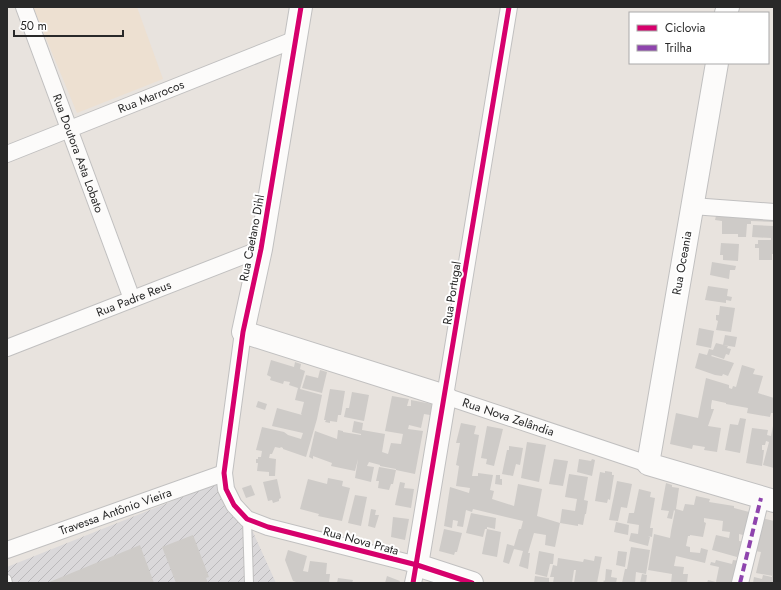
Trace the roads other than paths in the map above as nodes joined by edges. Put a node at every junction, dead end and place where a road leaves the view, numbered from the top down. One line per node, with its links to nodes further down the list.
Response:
1 (24, 7): 6 (street, Rua Doutora Asta Lobato)
2 (301, 7): 4 (street, Rua Caetano Dihl)
3 (509, 7): 14 (street, Rua Portugal)
4 (296, 39): 6 (street, Rua Marrocos); 10 (street, Rua Caetano Dihl)
5 (717, 64): 8 (street, Rua Oceania)
6 (69, 130): 7 (street, Rua Marrocos); 11 (street, Rua Doutora Asta Lobato)
7 (7, 154)
8 (692, 206): 9 (street); 15 (street, Rua Oceania)
9 (774, 212)
10 (261, 249): 11 (street, Rua Padre Reus); 12 (street, Rua Caetano Dihl)
11 (132, 299): 13 (street, Rua Padre Reus)
12 (243, 332): 14 (street, Rua Nova Zelândia); 16 (street, Rua Caetano Dihl)
13 (7, 348)
14 (445, 396): 15 (street, Rua Nova Zelândia); 20 (street, Rua Portugal)
15 (648, 464): 17 (street, Rua Nova Zelândia)
16 (224, 473): 18 (street, Rua Caetano Dihl); 19 (street, Travessa Antônio Vieira)
17 (767, 500): 25 (street)
18 (247, 519): 20 (street, Rua Nova Prata); 23 (lane)
19 (7, 550)
20 (415, 574): 24 (street, Rua Nova Prata)
21 (7, 579): 22 (lane)
22 (8, 583)
23 (249, 583)
24 (472, 583)
25 (740, 583)

